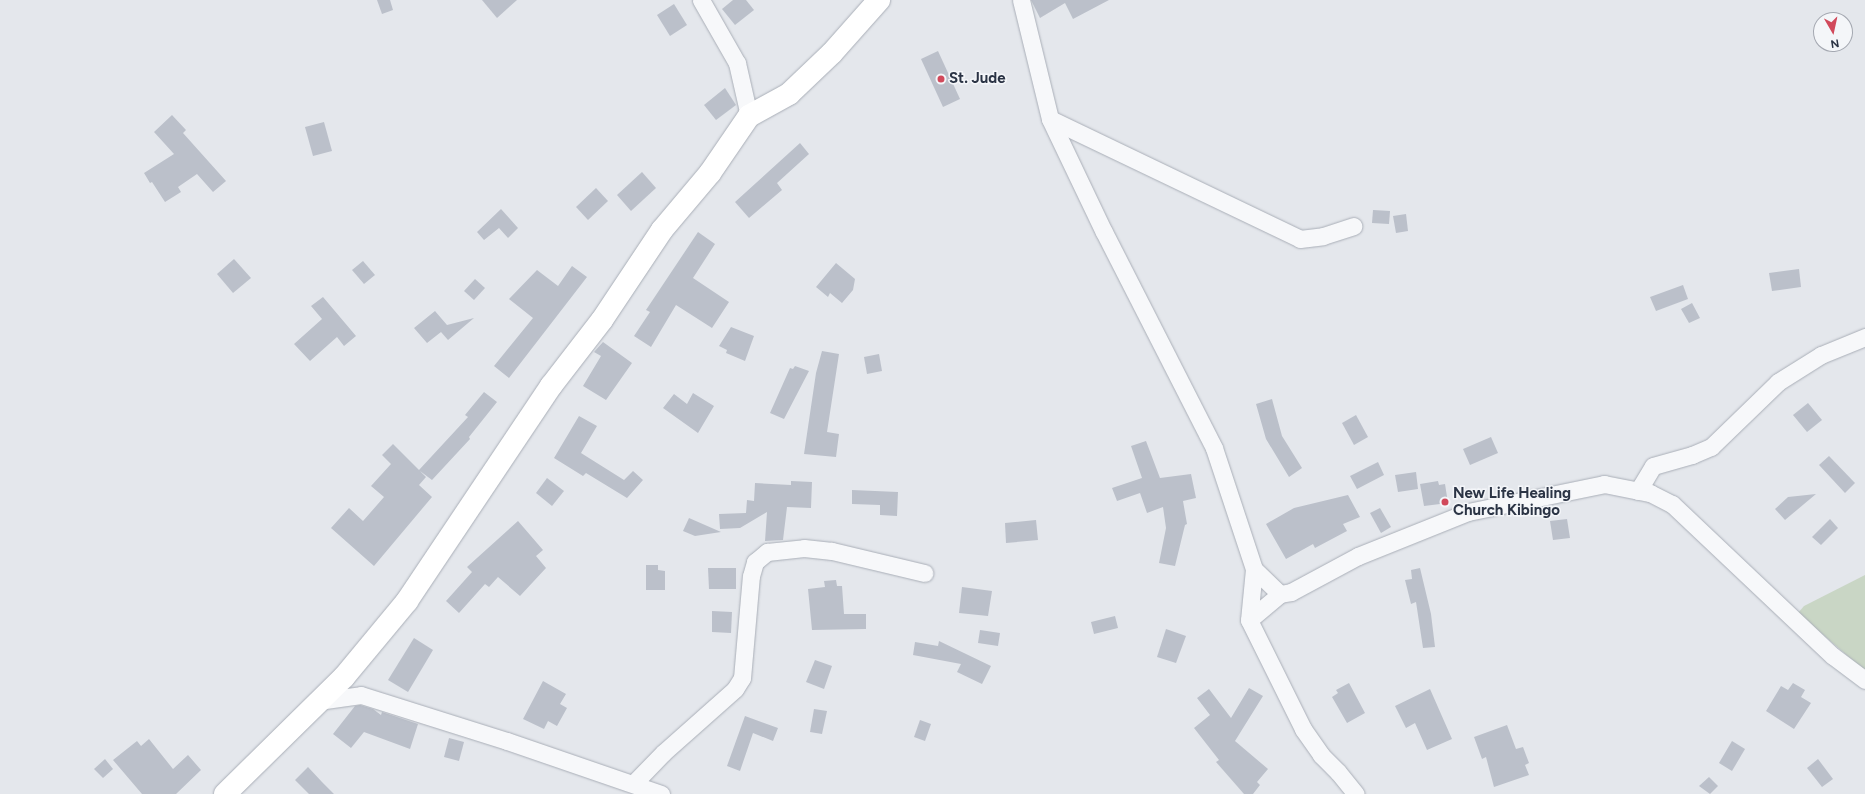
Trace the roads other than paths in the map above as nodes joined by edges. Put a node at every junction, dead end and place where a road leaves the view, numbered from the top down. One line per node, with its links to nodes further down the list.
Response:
1 (701, 0): 4 (street)
2 (879, 0): 4 (main road)
3 (1021, 0): 5 (street)
4 (749, 116): 14 (main road)
5 (1050, 119): 6 (street); 9 (street)
6 (1353, 226)
7 (1865, 338): 8 (street)
8 (1638, 491): 11 (street); 13 (street)
9 (1254, 569): 11 (street); 12 (street)
10 (924, 572): 15 (street)
11 (1280, 594): 12 (street)
12 (1249, 620): 18 (street)
13 (1865, 680)
14 (318, 701): 15 (street); 16 (main road)
15 (634, 783): 17 (street)
16 (225, 794)
17 (661, 794)
18 (1356, 794)

